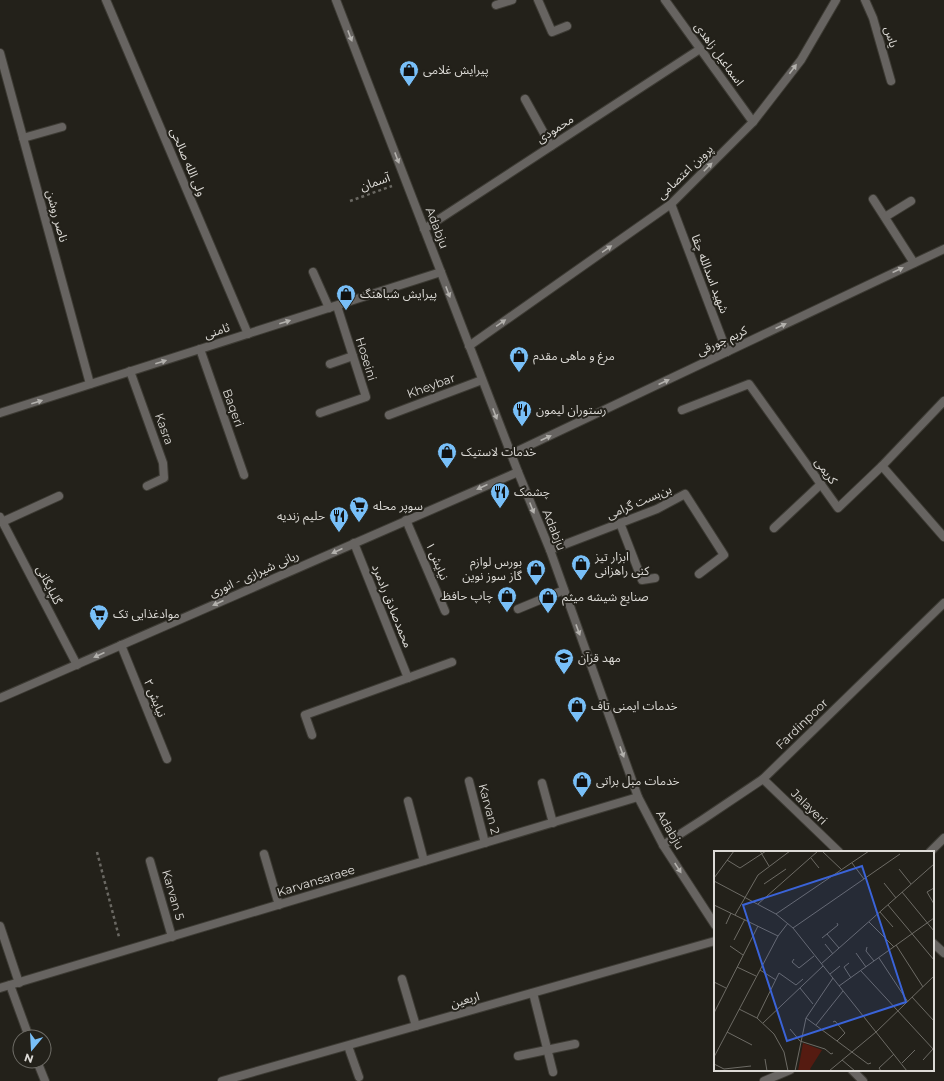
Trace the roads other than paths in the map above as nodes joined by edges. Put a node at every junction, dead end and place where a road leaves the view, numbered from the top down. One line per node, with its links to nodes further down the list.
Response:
1 (106, 0): 28 (street, ولی الله صالحی)
2 (336, 0): 22 (street, Adabju, one-way to 22)
3 (512, 0): 8 (street)
4 (538, 0): 9 (street)
5 (665, 0): 10 (street, اسماعیل زاهدی)
6 (836, 0): 14 (street, پروین اعتصامی, one-way to 6)
7 (865, 0): 12 (street, یاس)
8 (496, 5)
9 (567, 26)
10 (700, 49): 14 (street, اسماعیل زاهدی); 17 (street, محمودی)
11 (0, 53): 16 (street, ناصر روشن)
12 (891, 81)
13 (525, 99): 17 (street)
14 (753, 122): 20 (street, پروین اعتصامی, one-way to 14)
15 (62, 126): 16 (street)
16 (23, 138): 36 (street, ناصر روشن)
17 (551, 146): 22 (street, محمودی)
18 (873, 199): 21 (street)
19 (911, 201): 21 (street)
20 (671, 204): 29 (street, پروین اعتصامی, one-way to 20); 31 (street, شهید اسدالله چقا)
21 (885, 217): 24 (street)
22 (424, 229): 26 (street, Adabju)
23 (944, 249): 24 (street, کریم جورقی)
24 (914, 263): 31 (street, کریم جورقی, one-way to 24)
25 (314, 272): 27 (street, Hoseini)
26 (441, 272): 27 (street, ثامنی); 29 (street, Adabju, one-way to 29)
27 (333, 307): 28 (street, ثامنی, one-way to 27); 32 (street, Hoseini)
28 (248, 334): 30 (street, ثامنی)
29 (469, 346): 35 (street, Adabju)
30 (200, 350): 34 (street, ثامنی, one-way to 30); 45 (street, Baqeri)
31 (727, 352): 42 (street, کریم جورقی, one-way to 31)
32 (353, 356): 33 (street); 39 (street, Hoseini)
33 (330, 364)
34 (130, 372): 36 (street, ثامنی); 47 (street, Kasra)
35 (482, 380): 41 (street, Kheybar); 42 (street, Adabju, one-way to 42)
36 (90, 384): 40 (street, ثامنی, one-way to 36)
37 (944, 401): 43 (street, کریمی)
38 (682, 410): 46 (street, کریمی)
39 (320, 413)
40 (0, 414)
41 (389, 415)
42 (511, 454): 44 (street, Adabju)
43 (882, 466): 46 (street, کریمی); 53 (street)
44 (518, 472): 50 (street, ربانی شیرازی - انوری, one-way to 50); 55 (street, Adabju, one-way to 55)
45 (244, 475)
46 (821, 484): 52 (street)
47 (147, 486)
48 (60, 496): 49 (street)
49 (1, 519): 64 (street, گلپایگانی)
50 (406, 520): 54 (street, ربانی شیرازی - انوری); 61 (street, نیایش ۱)
51 (620, 523): 55 (street, بن‌بست گرامی); 56 (street, بن‌بست گرامی); 57 (street)
52 (774, 528)
53 (944, 538)
54 (354, 543): 62 (street, ربانی شیرازی - انوری, one-way to 62); 65 (street, محمدصادق رادمرد)
55 (550, 550): 58 (street, Adabju)
56 (699, 574)
57 (655, 578)
58 (564, 590): 60 (street); 72 (street, Adabju, one-way to 72)
59 (944, 603): 69 (street, Fardinpoor)
60 (518, 609)
61 (445, 611)
62 (121, 645): 64 (street, ربانی شیرازی - انوری, one-way to 64); 68 (street, نیایش ۲)
63 (452, 662): 65 (street)
64 (77, 665): 66 (street, ربانی شیرازی - انوری)
65 (408, 678): 67 (street)
66 (0, 698)
67 (312, 735)
68 (167, 759)
69 (763, 779): 77 (street, Fardinpoor); 78 (street, Jalayeri)
70 (469, 781): 76 (street, Karvan 2)
71 (542, 783): 74 (street)
72 (638, 797): 74 (street, Karvansaraee); 77 (street, Adabju)
73 (408, 800): 82 (street)
74 (553, 823): 76 (street, Karvansaraee)
75 (944, 838): 79 (street)
76 (486, 843): 82 (street, Karvansaraee)
77 (663, 845): 84 (street, Adabju, one-way to 84)
78 (838, 851)
79 (931, 851)
80 (264, 854): 83 (street)
81 (150, 861): 86 (street, Karvan 5)
82 (424, 861): 83 (street, Karvansaraee)
83 (279, 905): 86 (street, Karvansaraee)
84 (714, 923)
85 (0, 926): 91 (street)
86 (172, 937): 91 (street, Karvansaraee)
87 (714, 942): 94 (street, اربعین)
88 (934, 944): 89 (street)
89 (944, 953)
90 (402, 979): 95 (street)
91 (19, 983): 92 (street, Karvansaraee)
92 (10, 985): 93 (street, Karvansaraee); 96 (street)
93 (0, 988)
94 (533, 993): 95 (street, اربعین); 99 (street)
95 (416, 1026): 98 (street, اربعین)
96 (26, 1029)
97 (575, 1044): 99 (street)
98 (348, 1046): 105 (street); 107 (street, اربعین)
99 (548, 1050): 100 (street); 104 (street)
100 (518, 1056)
101 (41, 1069): 106 (street)
102 (788, 1071): 108 (street)
103 (853, 1071): 109 (street)
104 (553, 1072)
105 (358, 1077)
106 (45, 1081)
107 (222, 1081)
108 (764, 1081)
109 (863, 1081)

